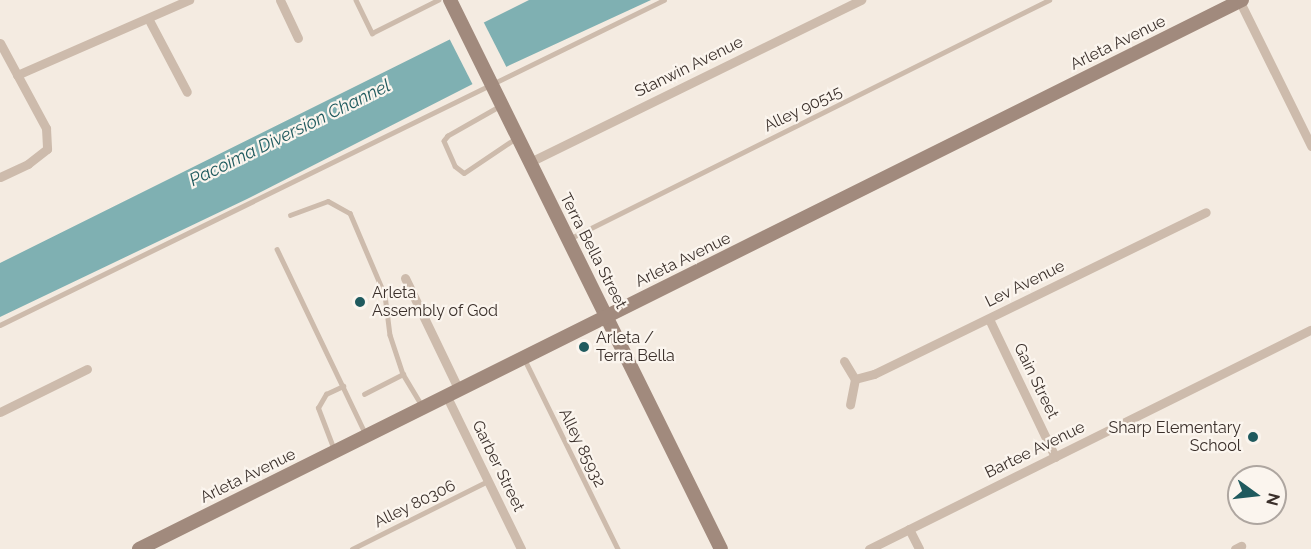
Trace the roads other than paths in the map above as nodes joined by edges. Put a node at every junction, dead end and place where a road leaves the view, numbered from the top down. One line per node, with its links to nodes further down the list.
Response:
1 (189, 0): 10 (street)
2 (280, 0): 11 (street)
3 (356, 0): 4 (lane)
4 (438, 0)
5 (450, 0): 14 (main road, Terra Bella Street)
6 (664, 0): 14 (lane)
7 (861, 0): 19 (street, Stanwin Avenue)
8 (1049, 0): 23 (lane, Alley 90515)
9 (1240, 0): 18 (street); 26 (main road, Arleta Avenue)
10 (149, 20): 13 (street); 15 (street)
11 (298, 38)
12 (0, 43): 13 (street)
13 (17, 75): 20 (street)
14 (490, 82): 16 (main road, Terra Bella Street); 28 (lane)
15 (187, 92)
16 (502, 105): 17 (main road, Terra Bella Street); 17 (lane)
17 (518, 137): 19 (main road, Terra Bella Street)
18 (1311, 146)
19 (530, 162): 23 (main road, Terra Bella Street)
20 (0, 177)
21 (1206, 212): 27 (street, Lev Avenue)
22 (290, 215): 33 (lane)
23 (568, 240): 26 (main road, Terra Bella Street)
24 (277, 249): 35 (lane)
25 (405, 278): 37 (street, Garber Street)
26 (607, 316): 30 (main road, Arleta Avenue); 50 (main road, Terra Bella Street)
27 (989, 319): 34 (street, Lev Avenue); 43 (street, Gain Street)
28 (0, 325)
29 (1310, 332): 43 (street, Bartee Avenue)
30 (524, 358): 37 (main road, Arleta Avenue); 49 (lane, Alley 85932)
31 (844, 361): 34 (street)
32 (87, 369): 40 (street)
33 (403, 374): 36 (lane); 39 (lane)
34 (855, 379): 38 (street)
35 (343, 386): 41 (lane); 42 (lane)
36 (364, 394)
37 (453, 394): 39 (main road, Arleta Avenue); 44 (street, Garber Street)
38 (850, 405)
39 (423, 408): 41 (main road, Arleta Avenue)
40 (0, 412)
41 (367, 436): 42 (main road, Arleta Avenue)
42 (335, 452): 46 (main road, Arleta Avenue)
43 (1055, 457): 45 (street, Bartee Avenue)
44 (488, 481): 47 (lane, Alley 80306); 48 (street, Garber Street)
45 (909, 529): 51 (street, Bartee Avenue); 52 (street)
46 (139, 549)
47 (352, 549)
48 (521, 549)
49 (618, 549)
50 (721, 549)
51 (868, 549)
52 (919, 549)

